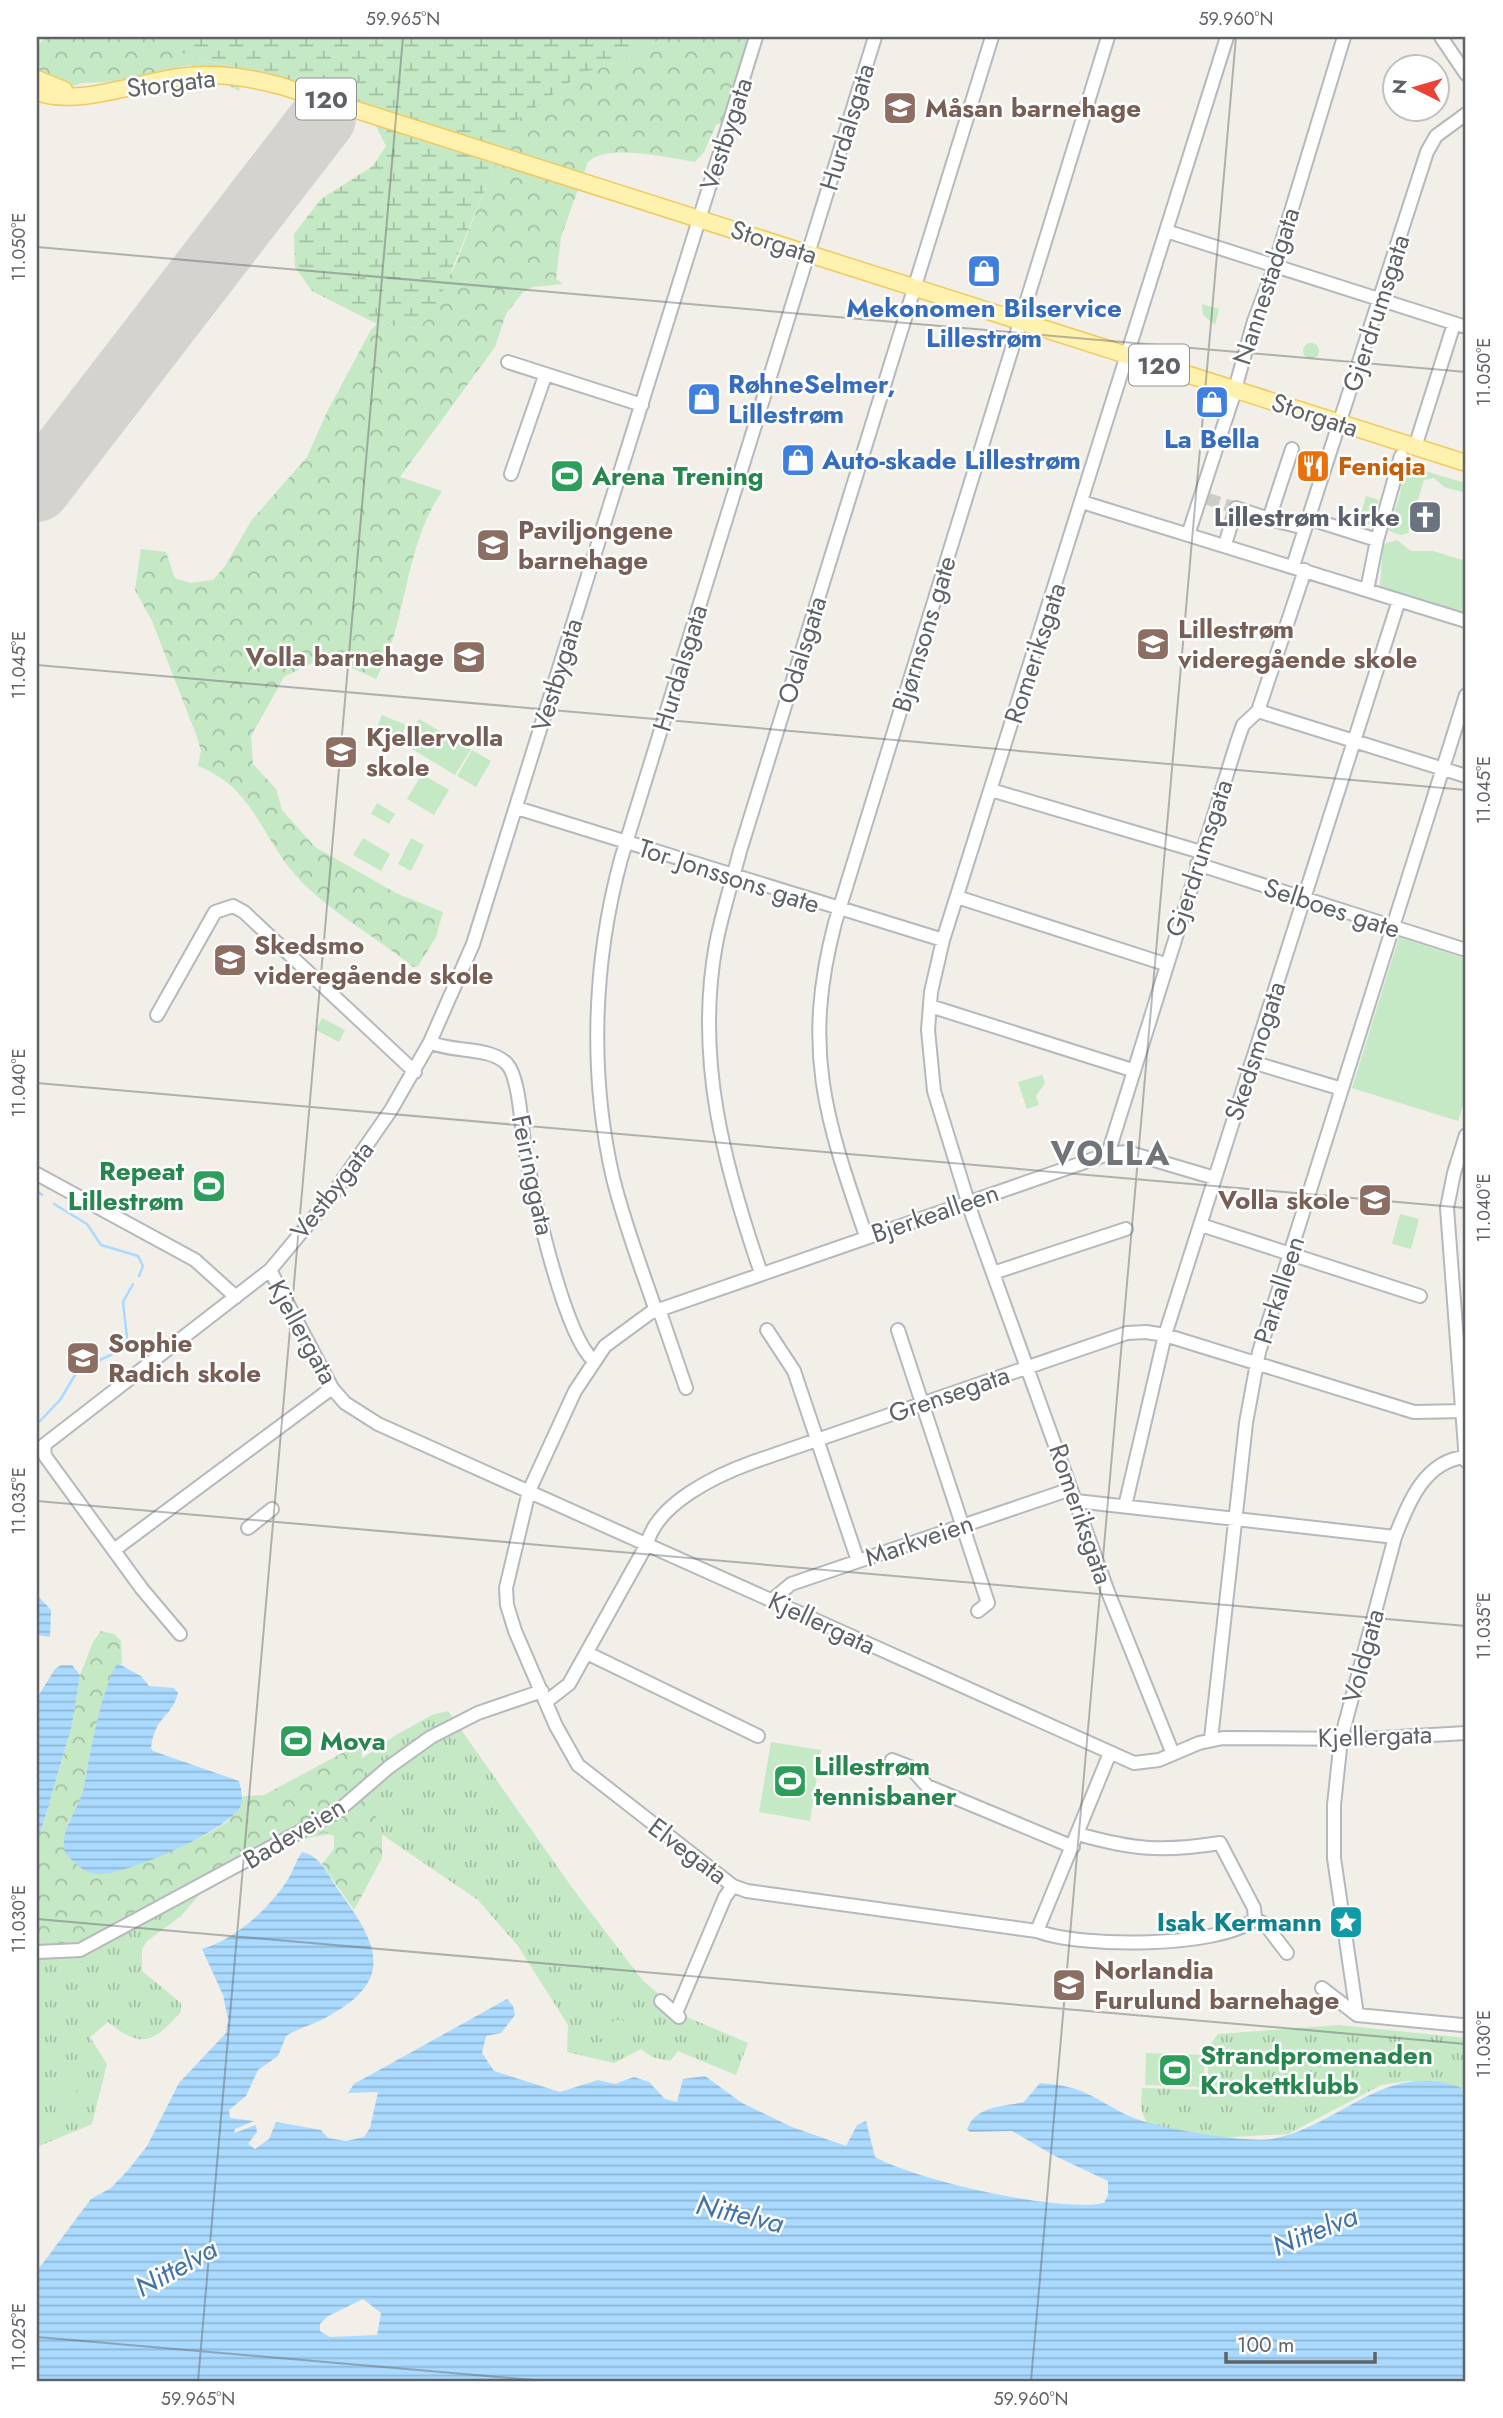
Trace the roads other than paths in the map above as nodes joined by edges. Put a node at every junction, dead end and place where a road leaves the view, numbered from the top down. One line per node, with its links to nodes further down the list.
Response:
1 (756, 37): 13 (street, Vestbygata)
2 (875, 37): 15 (street, Hurdalsgata)
3 (992, 37): 17 (street, Odalsgata)
4 (1108, 37): 19 (street, Bjørnsons gate)
5 (1227, 37): 14 (street, Romeriksgata)
6 (1344, 37): 16 (street, Nannestadgata)
7 (1441, 37): 8 (street)
8 (1466, 74)
9 (37, 79): 11 (main road, Storgata / 120)
10 (37, 92): 11 (main road, Storgata / 120)
11 (75, 95): 13 (main road, Storgata / 120)
12 (1466, 114): 18 (street, Gjerdrumsgata)
13 (700, 219): 15 (main road, Storgata / 120); 25 (street, Vestbygata)
14 (1166, 230): 16 (street); 21 (street, Romeriksgata)
15 (808, 253): 17 (main road, Storgata / 120); 49 (street, Hurdalsgata)
16 (1274, 264): 18 (street); 24 (street, Nannestadgata)
17 (915, 287): 19 (main road, Storgata / 120); 51 (street, Odalsgata)
18 (1380, 300): 20 (street); 26 (street, Gjerdrumsgata)
19 (1021, 321): 21 (main road, Storgata / 120); 54 (street, Bjørnsons gate)
20 (1460, 326): 28 (street)
21 (1127, 355): 24 (main road, Storgata / 120); 31 (street, Romeriksgata)
22 (508, 362): 23 (street)
23 (545, 376): 25 (street); 30 (street)
24 (1234, 389): 26 (main road, Storgata / 120); 35 (street, Nannestadgata)
25 (642, 405): 48 (street, Vestbygata)
26 (1340, 423): 28 (main road, Storgata / 120); 38 (street, Gjerdrumsgata)
27 (1292, 449): 32 (street)
28 (1408, 452): 29 (main road, Storgata / 120); 37 (street)
29 (1466, 463)
30 (511, 474)
31 (1082, 502): 35 (street); 47 (street, Romeriksgata)
32 (1269, 519): 34 (street); 36 (street)
33 (1317, 521): 37 (street)
34 (1297, 526)
35 (1188, 534): 38 (street)
36 (1227, 538)
37 (1377, 540): 39 (street)
38 (1299, 568): 39 (street); 43 (street, Gjerdrumsgata)
39 (1367, 590): 40 (street)
40 (1399, 600): 41 (street); 44 (street, Skedsmogata)
41 (1466, 621)
42 (1466, 695): 45 (street, Parkalleen)
43 (1258, 711): 44 (street); 50 (street, Gjerdrumsgata)
44 (1354, 742): 45 (street); 53 (street, Skedsmogata)
45 (1444, 769): 46 (street); 55 (street, Parkalleen)
46 (1466, 776)
47 (991, 790): 50 (street, Selboes gate); 52 (street, Romeriksgata)
48 (517, 808): 49 (street, Tor Jonssons gate); 61 (street, Vestbygata)
49 (626, 843): 51 (street, Tor Jonssons gate); 80 (street, Hurdalsgata)
50 (1199, 858): 53 (street, Selboes gate); 58 (street, Gjerdrumsgata)
51 (733, 877): 54 (street, Tor Jonssons gate); 76 (street, Odalsgata)
52 (957, 897): 56 (street, Romeriksgata); 58 (street)
53 (1304, 899): 55 (street, Selboes gate); 62 (street, Skedsmogata)
54 (839, 910): 56 (street, Tor Jonssons gate); 73 (street, Bjørnsons gate)
55 (1394, 927): 57 (street, Selboes gate); 65 (street, Parkalleen)
56 (943, 940): 59 (street, Romeriksgata)
57 (1466, 950)
58 (1166, 964): 63 (street, Gjerdrumsgata)
59 (930, 1006): 63 (street); 70 (street, Romeriksgata)
60 (158, 1015): 64 (street)
61 (430, 1042): 64 (street, Vestbygata); 85 (street, Feiringgata)
62 (1252, 1062): 65 (street); 69 (street, Skedsmogata)
63 (1132, 1070): 67 (street, Gjerdrumsgata)
64 (415, 1072): 75 (street, Vestbygata)
65 (1342, 1089): 74 (street, Parkalleen)
66 (1466, 1135): 81 (street)
67 (1108, 1154): 69 (street, Bjerkealleen); 70 (street, Bjerkealleen)
68 (37, 1174): 79 (street)
69 (1214, 1178): 71 (street, Skedsmogata)
70 (967, 1202): 73 (street, Bjerkealleen); 77 (street, Romeriksgata)
71 (1201, 1225): 74 (street); 84 (street, Skedsmogata)
72 (1126, 1229): 77 (street)
73 (866, 1236): 76 (street, Bjerkealleen)
74 (1290, 1254): 78 (street); 86 (street, Parkalleen)
75 (270, 1270): 79 (street, Vestbygata); 88 (street, Kjellergata)
76 (761, 1273): 80 (street, Bjerkealleen)
77 (993, 1273): 87 (street, Romeriksgata)
78 (1420, 1296)
79 (236, 1297): 103 (street, Vestbygata)
80 (657, 1310): 85 (street, Bjerkealleen); 89 (street)
81 (1461, 1325): 91 (street)
82 (767, 1330): 92 (street)
83 (898, 1330): 90 (street)
84 (1165, 1335): 86 (street, Grensegata); 87 (street, Grensegata); 96 (street, Skedsmogata)
85 (593, 1360): 94 (street, Bjerkealleen)
86 (1256, 1363): 91 (street, Grensegata); 98 (street, Parkalleen)
87 (1028, 1366): 90 (street, Grensegata); 95 (street, Romeriksgata)
88 (332, 1388): 94 (street, Kjellergata); 103 (street)
89 (686, 1388)
90 (923, 1403): 92 (street, Grensegata); 99 (street)
91 (1460, 1412): 93 (street)
92 (818, 1440): 102 (street, Grensegata); 104 (street)
93 (1466, 1459): 101 (street, Voldgata)
94 (529, 1491): 102 (street, Kjellergata); 109 (street, Elvegata)
95 (1074, 1495): 96 (street, Markveien); 99 (street, Markveien); 115 (street, Romeriksgata)
96 (1125, 1506): 98 (street, Markveien)
97 (272, 1509): 100 (street)
98 (1237, 1521): 101 (street, Markveien); 112 (street, Parkalleen)
99 (963, 1525): 104 (street, Markveien); 106 (street)
100 (248, 1528)
101 (1395, 1537): 113 (street, Voldgata)
102 (647, 1544): 105 (street, Kjellergata); 108 (street, Grensegata)
103 (114, 1550): 107 (street)
104 (858, 1561): 105 (street, Markveien)
105 (772, 1600): 114 (street, Kjellergata)
106 (978, 1612)
107 (180, 1634)
108 (587, 1653): 109 (street, Grensegata); 111 (street)
109 (544, 1696): 119 (street, Elvegata); 123 (street, Badeveien)
110 (1466, 1733): 113 (street, Kjellergata)
111 (758, 1736)
112 (1211, 1739): 113 (street, Kjellergata); 115 (street, Kjellergata)
113 (1340, 1739): 127 (street, Voldgata)
114 (1111, 1753): 115 (street, Kjellergata); 117 (street)
115 (1173, 1754)
116 (892, 1760): 118 (street)
117 (1078, 1834): 118 (street); 120 (street)
118 (1073, 1847): 121 (street)
119 (733, 1886): 121 (street, Elvegata); 126 (street)
120 (1255, 1919): 121 (street, Elvegata); 124 (street)
121 (1041, 1933): 122 (street)
122 (1039, 1948)
123 (37, 1952)
124 (1287, 1953)
125 (1322, 1988): 127 (street)
126 (661, 2001)
127 (1357, 2015): 128 (street)
128 (1462, 2025)

